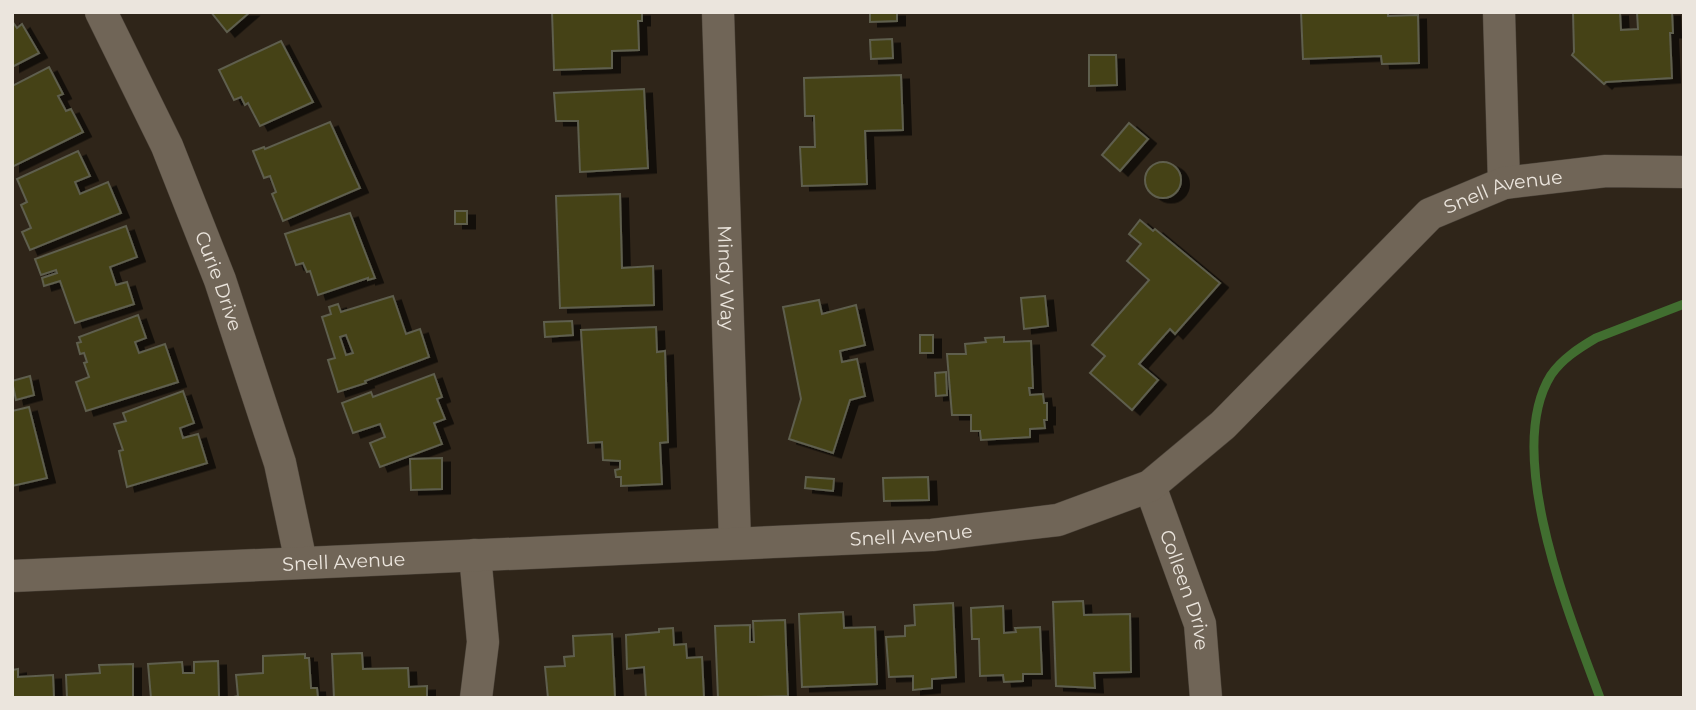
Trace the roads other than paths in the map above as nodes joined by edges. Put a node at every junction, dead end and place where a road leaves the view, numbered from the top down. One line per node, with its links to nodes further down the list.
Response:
1 (101, 12): 9 (street, Curie Drive)
2 (718, 12): 7 (street, Mindy Way)
3 (1499, 12): 5 (street)
4 (1684, 172): 5 (street, Snell Avenue)
5 (1504, 183): 6 (street, Snell Avenue)
6 (1150, 486): 7 (street, Snell Avenue); 12 (street, Colleen Drive)
7 (735, 542): 8 (street, Snell Avenue)
8 (475, 555): 9 (street, Snell Avenue); 11 (street)
9 (301, 562): 10 (street, Snell Avenue)
10 (12, 576)
11 (476, 698)
12 (1206, 698)

